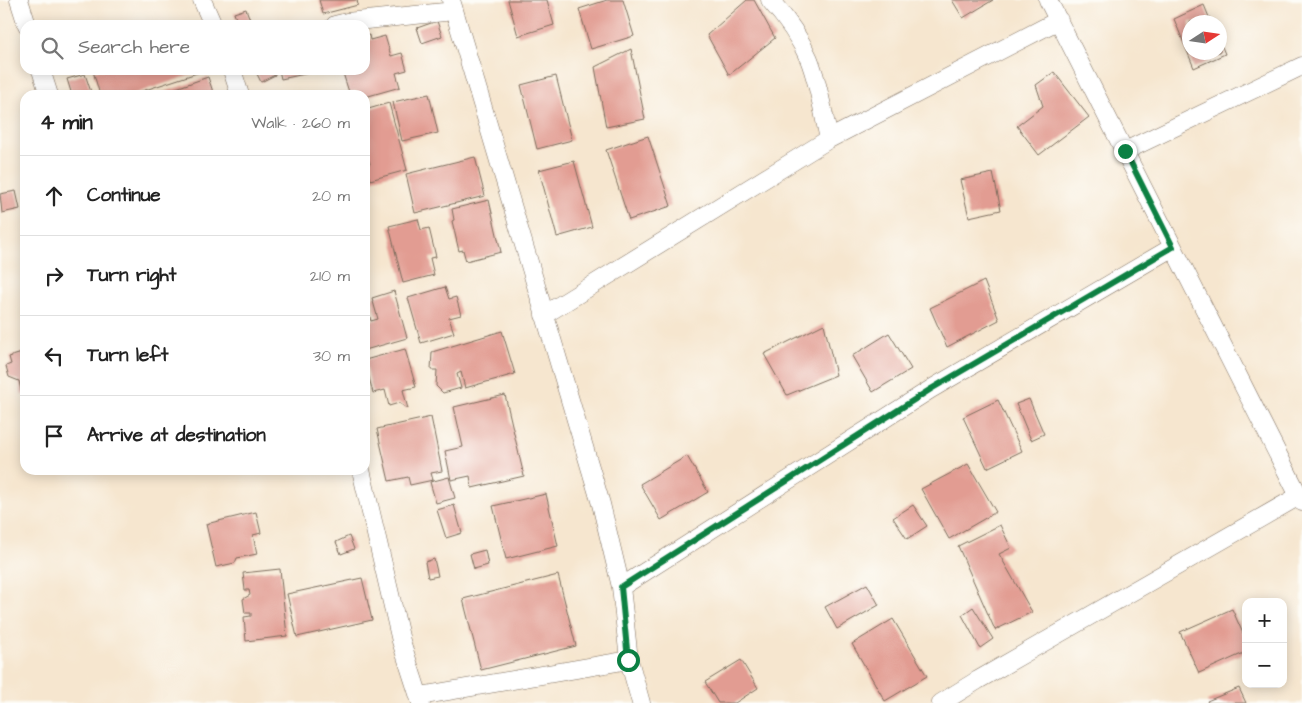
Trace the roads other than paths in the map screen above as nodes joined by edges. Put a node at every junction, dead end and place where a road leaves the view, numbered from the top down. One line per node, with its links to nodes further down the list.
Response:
1 (19, 0): 6 (street)
2 (202, 0): 7 (street)
3 (770, 0): 15 (street)
4 (1048, 0): 9 (street)
5 (453, 6): 8 (street); 18 (street)
6 (25, 20)
7 (211, 20)
8 (360, 20)
9 (1059, 20): 15 (street); 16 (street)
10 (1302, 66): 16 (street)
11 (43, 75): 13 (street)
12 (234, 75): 14 (street)
13 (47, 90)
14 (238, 90)
15 (829, 139): 18 (street)
16 (1125, 151): 17 (street)
17 (1173, 247): 20 (street); 21 (street)
18 (544, 315): 21 (street)
19 (362, 475): 23 (street)
20 (1300, 499): 25 (street)
21 (621, 587): 22 (street)
22 (628, 660): 23 (street); 24 (street)
23 (420, 699)
24 (641, 703)
25 (942, 703)

